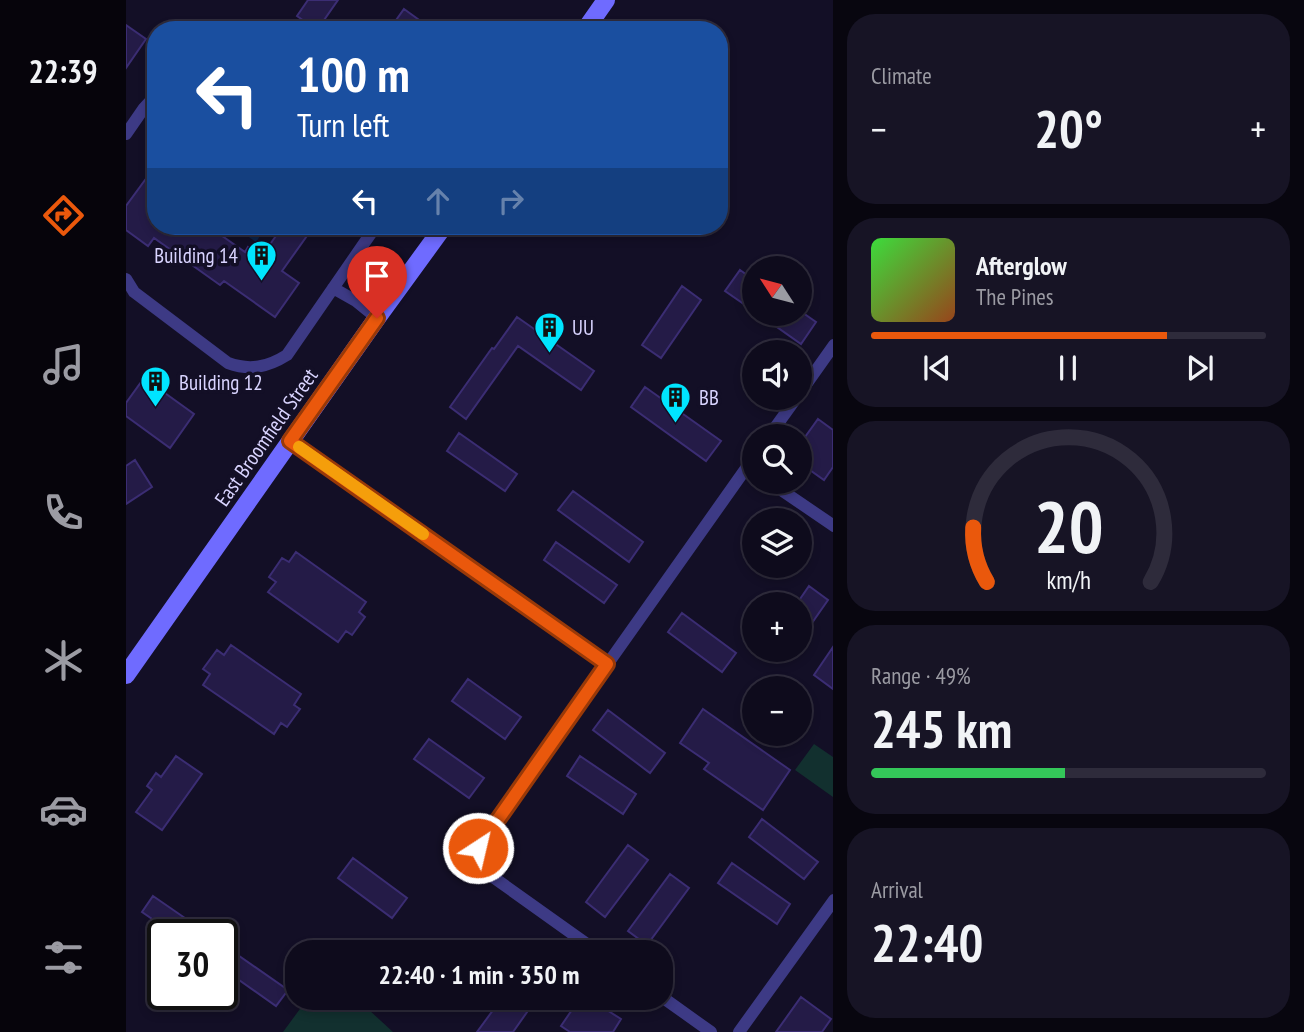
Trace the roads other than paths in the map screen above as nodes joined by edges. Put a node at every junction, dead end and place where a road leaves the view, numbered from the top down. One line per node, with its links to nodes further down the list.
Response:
1 (606, 0): 2 (main road)
2 (591, 21)
3 (147, 105): 4 (street)
4 (126, 134)
5 (370, 235): 7 (street)
6 (437, 235): 8 (main road, East Broomfield Street)
7 (359, 251): 8 (street); 10 (street)
8 (406, 278): 11 (main road, East Broomfield Street)
9 (126, 279): 10 (street)
10 (333, 288): 11 (street)
11 (377, 318): 14 (main road, East Broomfield Street)
12 (833, 345): 13 (street)
13 (812, 376)
14 (290, 441): 18 (street); 19 (main road, East Broomfield Street)
15 (742, 480): 18 (street)
16 (787, 494): 17 (street)
17 (833, 526)
18 (607, 664): 21 (street)
19 (126, 675)
20 (833, 900): 24 (street)
21 (581, 940)
22 (673, 1005): 23 (street)
23 (711, 1032)
24 (739, 1032)

